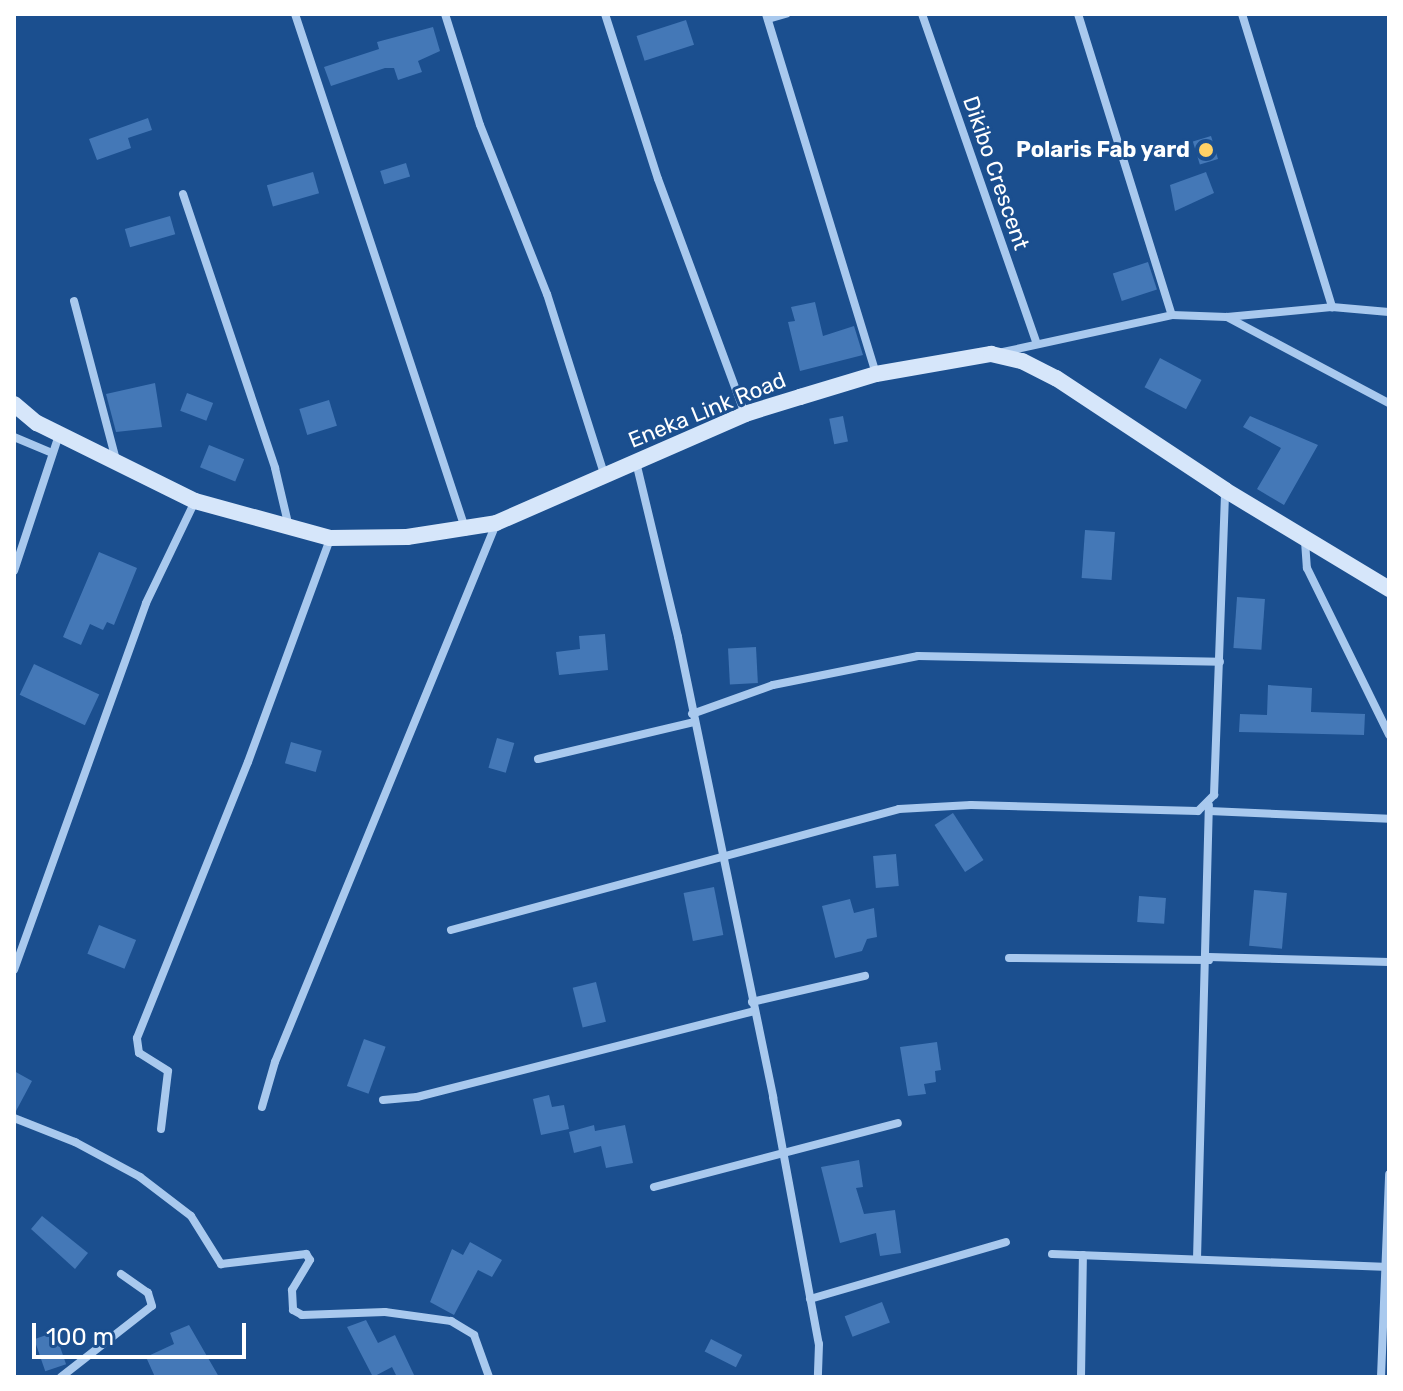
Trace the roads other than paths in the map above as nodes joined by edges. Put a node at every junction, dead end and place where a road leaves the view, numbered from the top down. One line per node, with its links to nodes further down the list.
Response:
1 (295, 14): 31 (street)
2 (445, 14): 26 (street)
3 (605, 14): 20 (street)
4 (786, 14): 8 (street)
5 (922, 14): 15 (street, Dikibo Crescent)
6 (1078, 14): 13 (street)
7 (1242, 14): 11 (street)
8 (767, 17): 17 (street)
9 (183, 194): 30 (street)
10 (74, 301): 24 (street)
11 (1332, 307): 12 (street); 14 (street)
12 (1389, 312)
13 (1172, 315): 14 (street); 15 (street)
14 (1227, 317): 18 (street)
15 (1037, 344): 16 (street)
16 (991, 354): 17 (street, Eneka Link Road); 27 (street, Eneka Link Road)
17 (876, 374): 20 (street, Eneka Link Road)
18 (1389, 403)
19 (14, 404): 21 (street, Eneka Link Road)
20 (745, 414): 25 (street, Eneka Link Road)
21 (60, 434): 23 (street); 24 (street, Eneka Link Road)
22 (14, 437): 23 (street)
23 (52, 453): 34 (street)
24 (116, 460): 28 (street, Eneka Link Road)
25 (636, 462): 26 (street, Eneka Link Road); 37 (street)
26 (604, 474): 29 (street, Eneka Link Road)
27 (1225, 490): 33 (street, Eneka Link Road); 36 (street)
28 (195, 501): 30 (street, Eneka Link Road); 47 (street)
29 (496, 523): 31 (street, Eneka Link Road); 51 (street)
30 (289, 528): 32 (street, Eneka Link Road)
31 (466, 531): 32 (street, Eneka Link Road)
32 (330, 538): 54 (street)
33 (1305, 540): 35 (street, Eneka Link Road); 38 (street)
34 (14, 571)
35 (1389, 589)
36 (1220, 662): 37 (street); 40 (street)
37 (693, 718): 39 (street); 42 (street)
38 (1389, 735)
39 (538, 759)
40 (1209, 808): 41 (street); 42 (street); 45 (street)
41 (1389, 819)
42 (723, 860): 43 (street); 49 (street)
43 (451, 930)
44 (1009, 958): 45 (street)
45 (1209, 958): 46 (street); 61 (street)
46 (1389, 962)
47 (14, 970)
48 (865, 976): 49 (street)
49 (753, 1007): 50 (street); 55 (street)
50 (383, 1100)
51 (262, 1107)
52 (14, 1118): 66 (street)
53 (898, 1123): 55 (street)
54 (161, 1129)
55 (783, 1153): 57 (street); 64 (street)
56 (1389, 1174): 62 (street)
57 (654, 1187)
58 (1006, 1242): 64 (street)
59 (1052, 1254): 60 (street)
60 (1083, 1255): 61 (street); 68 (street)
61 (1197, 1259): 62 (street)
62 (1388, 1267): 69 (street)
63 (121, 1274): 65 (street)
64 (810, 1299): 67 (street)
65 (61, 1377)
66 (489, 1377)
67 (818, 1377)
68 (1081, 1377)
69 (1381, 1377)

